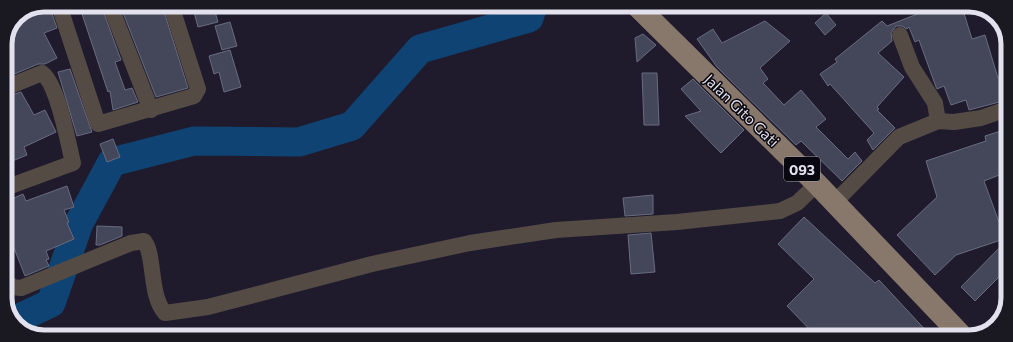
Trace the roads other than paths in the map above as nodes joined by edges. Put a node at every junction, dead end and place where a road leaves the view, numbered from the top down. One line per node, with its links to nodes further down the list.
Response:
1 (61, 12): 7 (street)
2 (113, 12): 7 (street)
3 (173, 12): 7 (street)
4 (643, 12): 10 (main road, Jalan Gito Gati / 093)
5 (900, 35): 9 (street)
6 (12, 85): 11 (street)
7 (151, 110)
8 (1001, 111): 9 (street)
9 (938, 121): 12 (street)
10 (817, 184): 12 (main road, Jalan Gito Gati / 093); 13 (street)
11 (12, 185)
12 (834, 203): 14 (main road, Jalan Gito Gati / 093)
13 (12, 286)
14 (956, 330)

